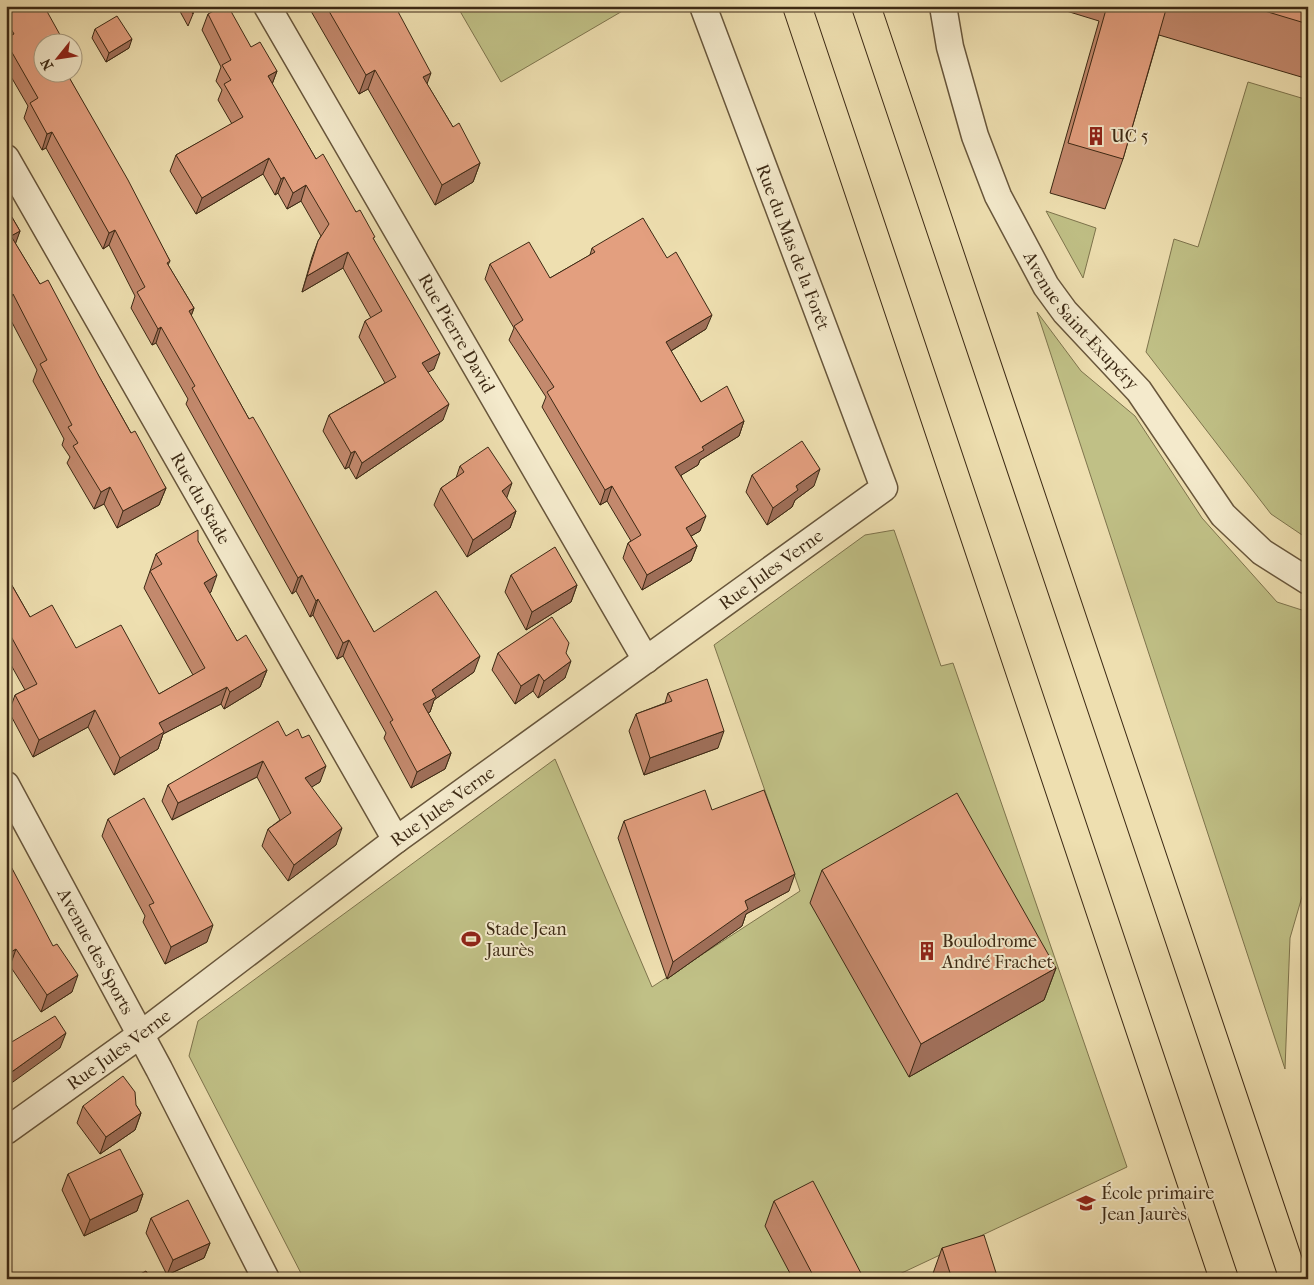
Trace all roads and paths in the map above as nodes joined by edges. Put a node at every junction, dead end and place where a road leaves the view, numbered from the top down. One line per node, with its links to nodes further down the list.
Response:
1 (267, 6): 9 (street, Rue Pierre David)
2 (703, 6): 7 (street, Rue du Mas de la Forêt)
3 (797, 6): 15 (highway)
4 (866, 6): 16 (highway)
5 (943, 6): 8 (street, Avenue Saint-Exupéry)
6 (6, 158): 11 (street, Rue du Stade)
7 (884, 488): 9 (street, Rue Jules Verne)
8 (1308, 581)
9 (646, 660): 11 (street, Rue Jules Verne)
10 (6, 785): 12 (street, Avenue des Sports)
11 (396, 840): 12 (street, Rue Jules Verne)
12 (140, 1035): 13 (street, Rue Jules Verne); 14 (street, Avenue des Sports)
13 (6, 1131)
14 (266, 1279)
15 (1224, 1279)
16 (1294, 1279)

